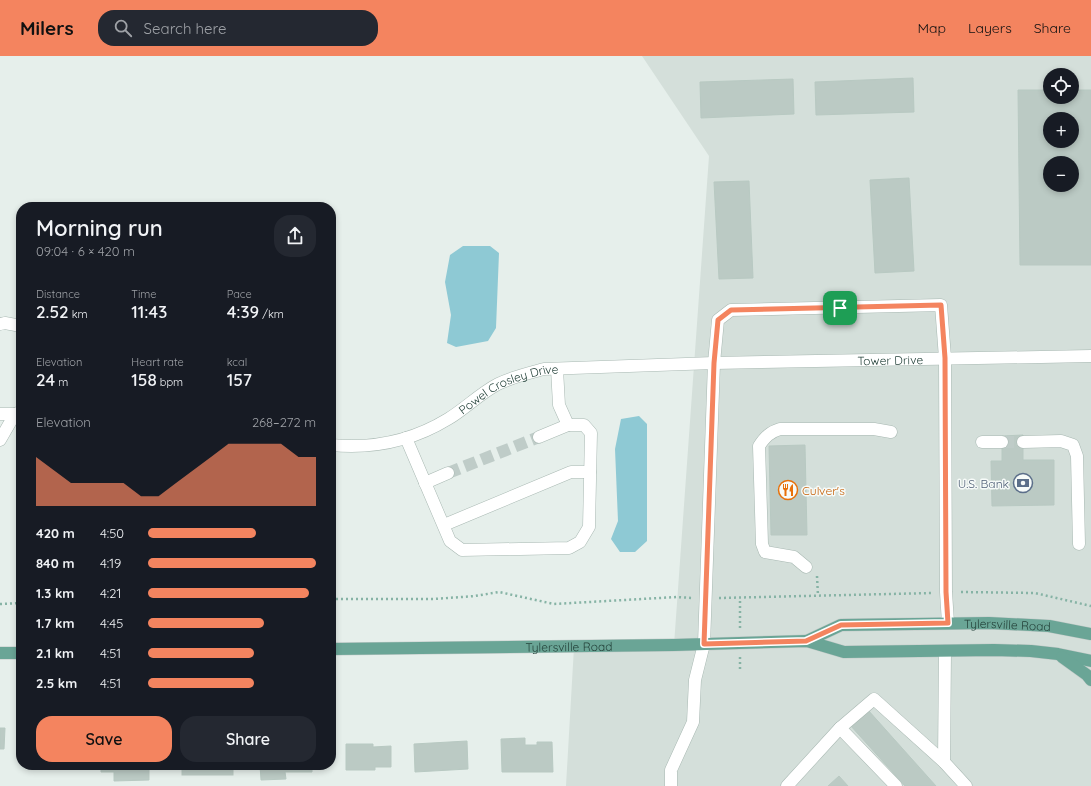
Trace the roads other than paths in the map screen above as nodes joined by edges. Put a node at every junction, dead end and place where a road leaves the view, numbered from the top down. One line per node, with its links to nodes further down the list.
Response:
1 (0, 324): 2 (street)
2 (16, 325)
3 (1091, 356): 4 (street, Tower Drive)
4 (945, 358): 5 (street, Tower Drive); 5 (street); 26 (street)
5 (714, 363): 6 (street, Tower Drive); 29 (street)
6 (694, 364): 7 (street, Powel Crosley Drive)
7 (557, 369): 11 (street); 14 (street, Powel Crosley Drive)
8 (16, 413): 9 (street)
9 (0, 414)
10 (16, 416): 15 (street)
11 (568, 425): 13 (street); 20 (street)
12 (891, 432): 25 (street)
13 (539, 437)
14 (406, 438): 19 (street, Powel Crosley Drive); 22 (street)
15 (0, 440)
16 (982, 442): 17 (street)
17 (1002, 442)
18 (1023, 442): 24 (street)
19 (336, 445)
20 (590, 472): 23 (street); 23 (street)
21 (448, 473): 22 (street)
22 (425, 483): 23 (street)
23 (444, 525)
24 (1079, 544)
25 (806, 567)
26 (948, 623): 27 (main road, Tylersville Road); 28 (main road, Tylersville Road)
27 (1091, 634)
28 (806, 641): 29 (main road, Tylersville Road); 31 (main road, Tylersville Road)
29 (704, 644): 30 (main road, Tylersville Road); 39 (street)
30 (336, 649)
31 (945, 651): 34 (main road, Tylersville Road); 38 (street)
32 (0, 653): 33 (main road)
33 (16, 653)
34 (1058, 654): 35 (main road, Tylersville Road); 36 (main road)
35 (1091, 661)
36 (1091, 680)
37 (840, 728): 38 (street); 40 (street); 41 (street)
38 (944, 762): 42 (street)
39 (671, 786)
40 (787, 786)
41 (896, 786)
42 (966, 786)

